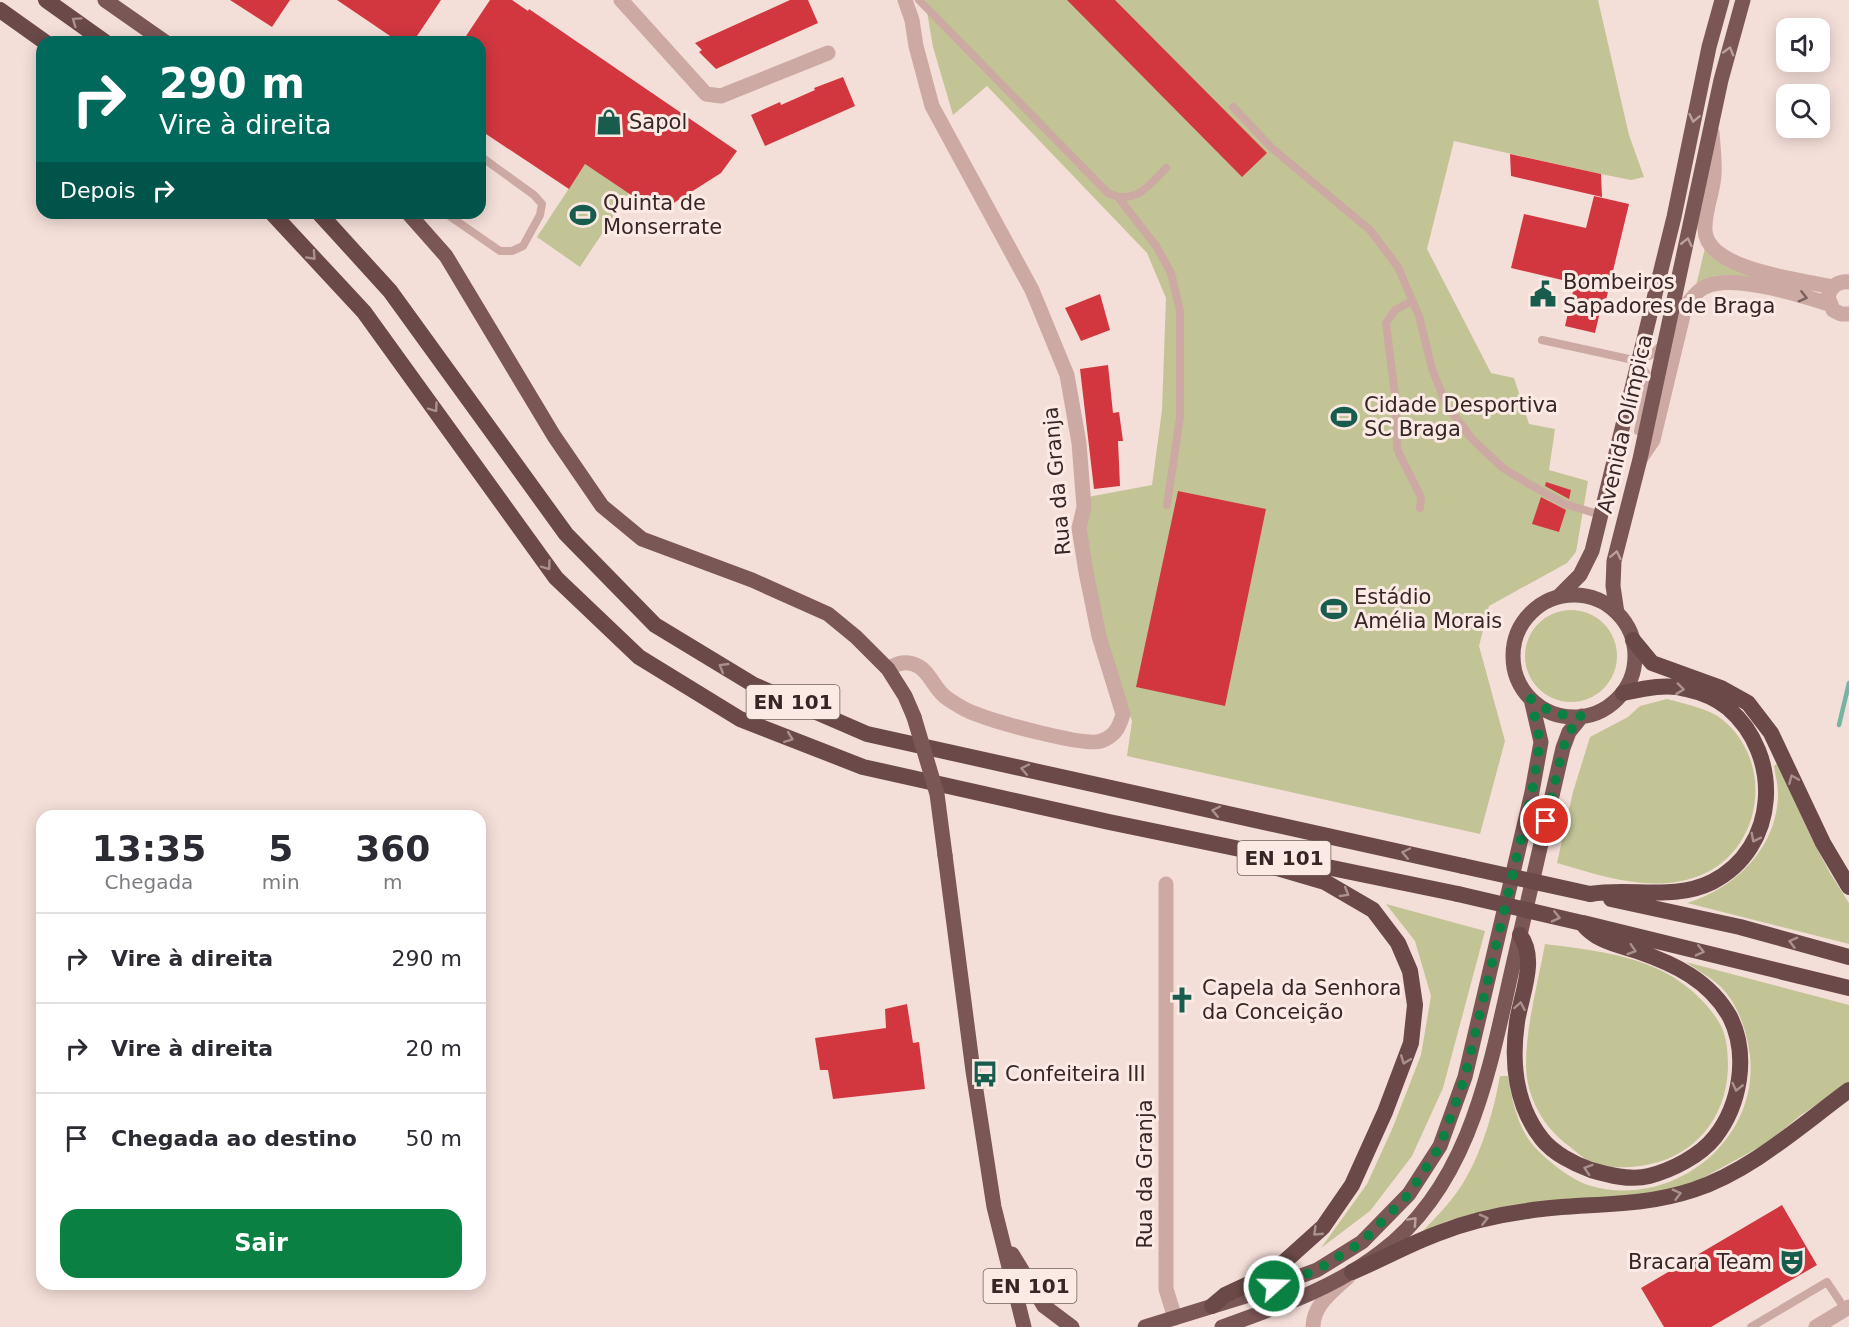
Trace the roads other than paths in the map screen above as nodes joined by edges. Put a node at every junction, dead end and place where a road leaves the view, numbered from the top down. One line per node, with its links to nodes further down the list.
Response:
1 (46, 0): 10 (highway, one-way to 1)
2 (105, 0): 11 (main road)
3 (621, 0): 12 (street)
4 (905, 0): 37 (street, Rua da Granja)
5 (919, 0): 17 (lane)
6 (1722, 0): 29 (main road, Avenida Olímpica, one-way to 29)
7 (1743, 0): 14 (main road, Avenida Olímpica, one-way to 7)
8 (0, 10): 9 (highway)
9 (37, 36)
10 (97, 36)
11 (156, 36)
12 (828, 53)
13 (1233, 107): 24 (lane)
14 (1712, 128): 23 (street); 28 (main road, Avenida Olímpica, one-way to 14)
15 (486, 160): 21 (lane)
16 (1166, 168): 17 (lane)
17 (1118, 197): 31 (lane)
18 (278, 219): 41 (highway, EN 101, one-way to 41)
19 (325, 219): 44 (highway, EN 101, one-way to 19, bridge)
20 (413, 219): 37 (main road, EN 101)
21 (454, 219)
22 (1849, 282): 23 (street)
23 (1833, 287): 25 (street)
24 (1412, 301): 32 (lane); 33 (lane)
25 (1829, 304): 26 (street); 30 (street, one-way to 25)
26 (1849, 314)
27 (1542, 340): 29 (lane)
28 (1665, 340): 29 (lane); 30 (main road, Avenida Olímpica)
29 (1638, 361): 30 (lane); 33 (main road, Avenida Olímpica)
30 (1640, 459): 35 (main road, Avenida Olímpica, one-way to 30)
31 (1167, 505)
32 (1420, 508)
33 (1601, 515): 34 (main road, Avenida Olímpica)
34 (1558, 597): 35 (main road, Avenida Olímpica); 39 (main road, Avenida Olímpica)
35 (1617, 613): 36 (main road, Avenida Olímpica)
36 (1633, 640): 38 (main road, Avenida Olímpica); 43 (highway, one-way to 36)
37 (888, 669): 50 (main road, EN 101, bridge)
38 (1623, 693): 40 (main road); 44 (highway, one-way to 44)
39 (1531, 699): 40 (main road); 52 (main road)
40 (1582, 716): 46 (main road)
41 (1109, 822): 45 (highway, EN 101, one-way to 45, bridge); 52 (highway, one-way to 52)
42 (1166, 884): 54 (street, Rua da Granja)
43 (1849, 887)
44 (1590, 894): 47 (highway, EN 101, one-way to 44)
45 (1582, 923): 46 (highway, one-way to 46); 48 (highway, EN 101, one-way to 48)
46 (1520, 935): 51 (main road, one-way to 46)
47 (1849, 957)
48 (1849, 988)
49 (1849, 1090): 51 (highway, one-way to 49)
50 (1001, 1233): 55 (main road, EN 101); 56 (main road, EN 101)
51 (1352, 1272): 58 (main road); 59 (street)
52 (1212, 1306): 54 (main road)
53 (1847, 1308): 60 (lane); 61 (street)
54 (1175, 1318): 57 (main road)
55 (1024, 1327)
56 (1072, 1327)
57 (1145, 1327)
58 (1222, 1327)
59 (1313, 1327)
60 (1751, 1327)
61 (1816, 1327)

